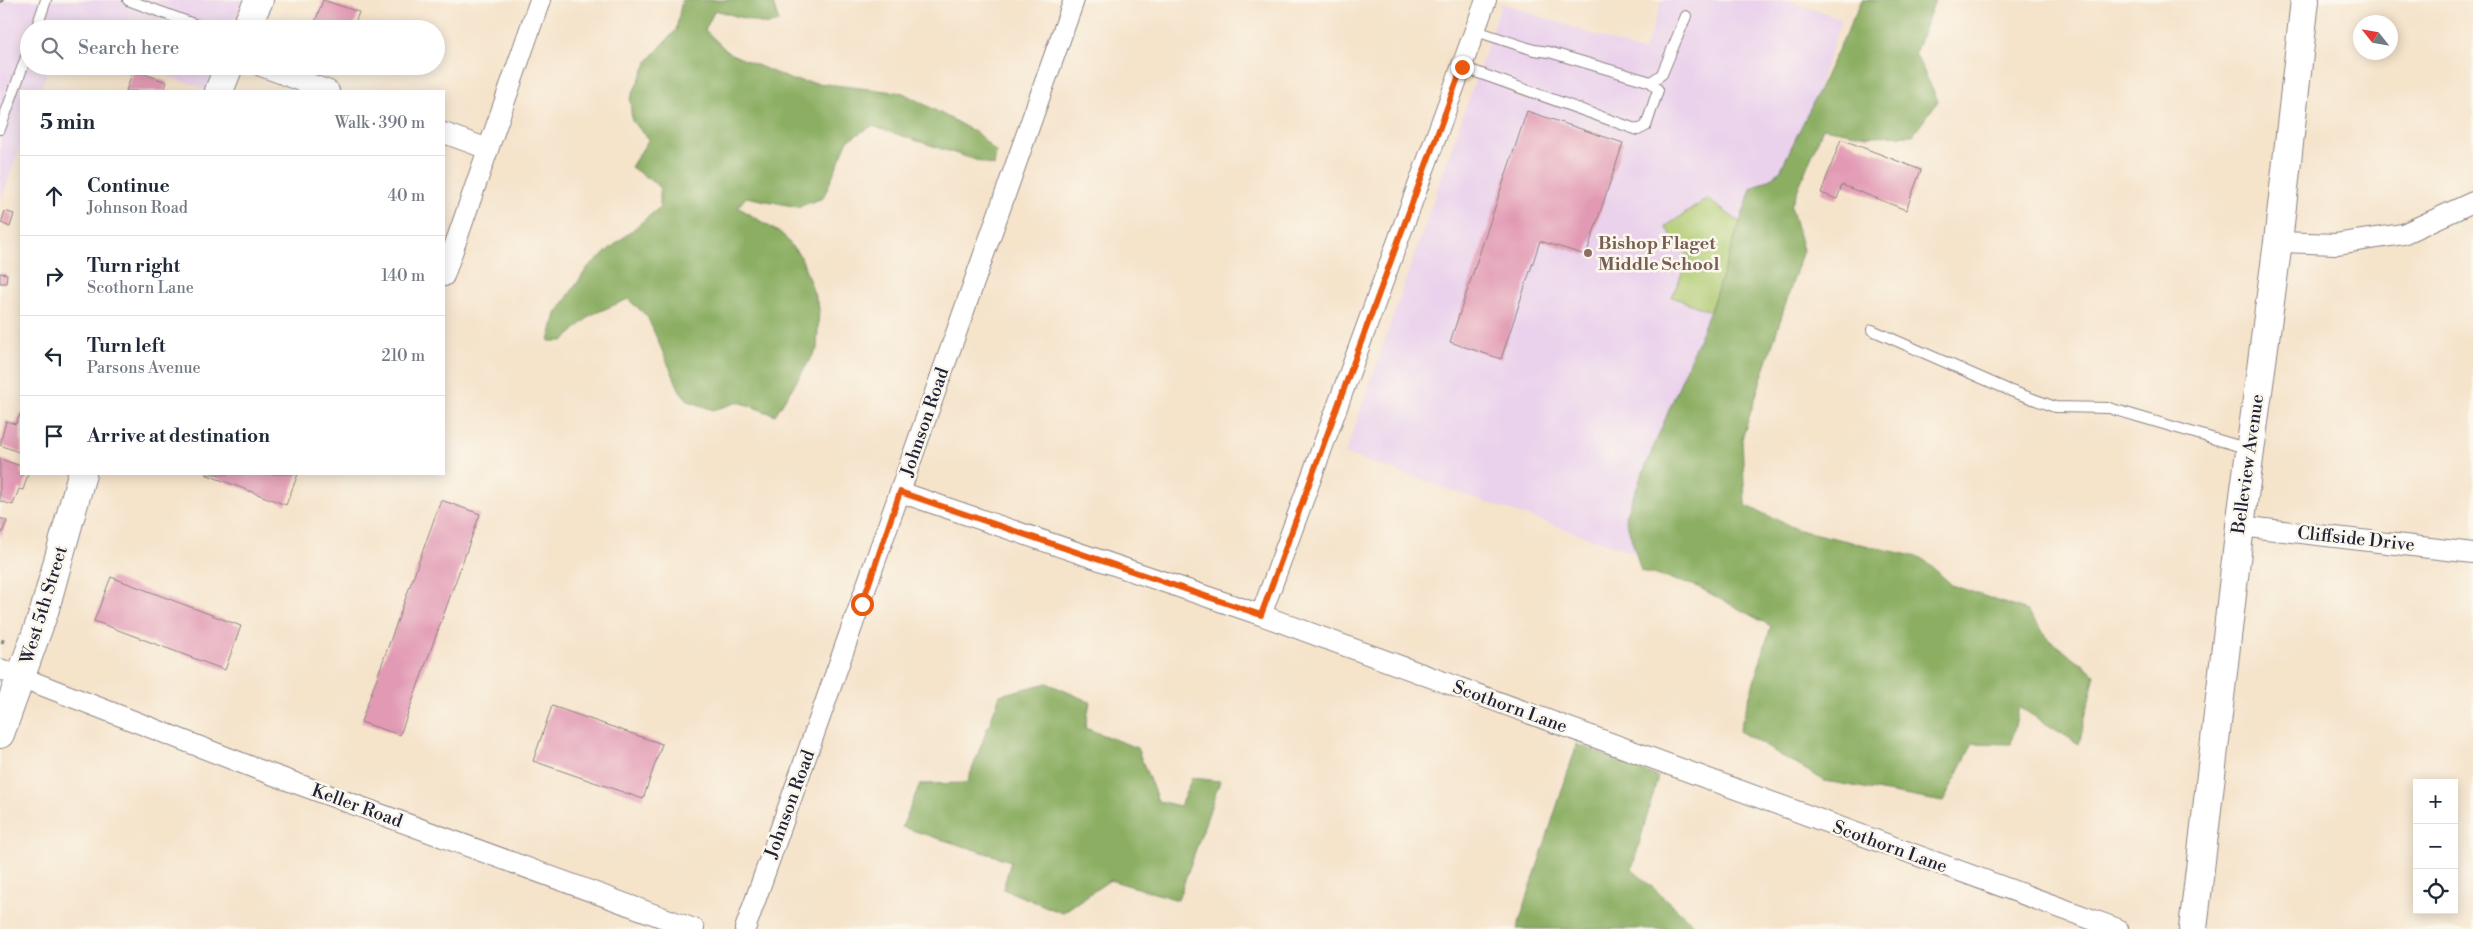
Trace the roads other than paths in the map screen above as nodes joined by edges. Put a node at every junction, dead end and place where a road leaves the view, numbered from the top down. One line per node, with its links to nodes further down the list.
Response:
1 (46, 0): 9 (lane)
2 (128, 0): 10 (lane)
3 (259, 0): 11 (street)
4 (540, 0): 22 (street)
5 (1074, 0): 29 (street, Johnson Road)
6 (1486, 0): 12 (street)
7 (2305, 0): 24 (street, Belleview Avenue)
8 (1686, 16): 17 (lane)
9 (39, 20)
10 (182, 20)
11 (249, 20)
12 (1476, 31): 13 (street); 17 (lane)
13 (1462, 67): 17 (lane); 32 (street)
14 (20, 74): 20 (lane)
15 (225, 75): 18 (street)
16 (285, 75): 19 (street)
17 (1651, 82)
18 (219, 90)
19 (326, 90)
20 (0, 129)
21 (445, 133): 22 (street)
22 (488, 149): 25 (street)
23 (2473, 202): 24 (street)
24 (2278, 242): 27 (street, Belleview Avenue)
25 (445, 273)
26 (1872, 330): 27 (lane)
27 (2250, 450): 30 (street, Belleview Avenue)
28 (82, 475): 33 (street, West 5th Street)
29 (900, 492): 32 (street, Scothorn Lane); 36 (street, Johnson Road)
30 (2240, 526): 31 (street, Cliffside Drive); 38 (street, Belleview Avenue)
31 (2473, 553)
32 (1261, 615): 37 (street, Scothorn Lane)
33 (11, 673): 34 (street, West 5th Street); 35 (street, Keller Road)
34 (0, 734)
35 (694, 929)
36 (745, 929)
37 (2118, 929)
38 (2193, 929)

